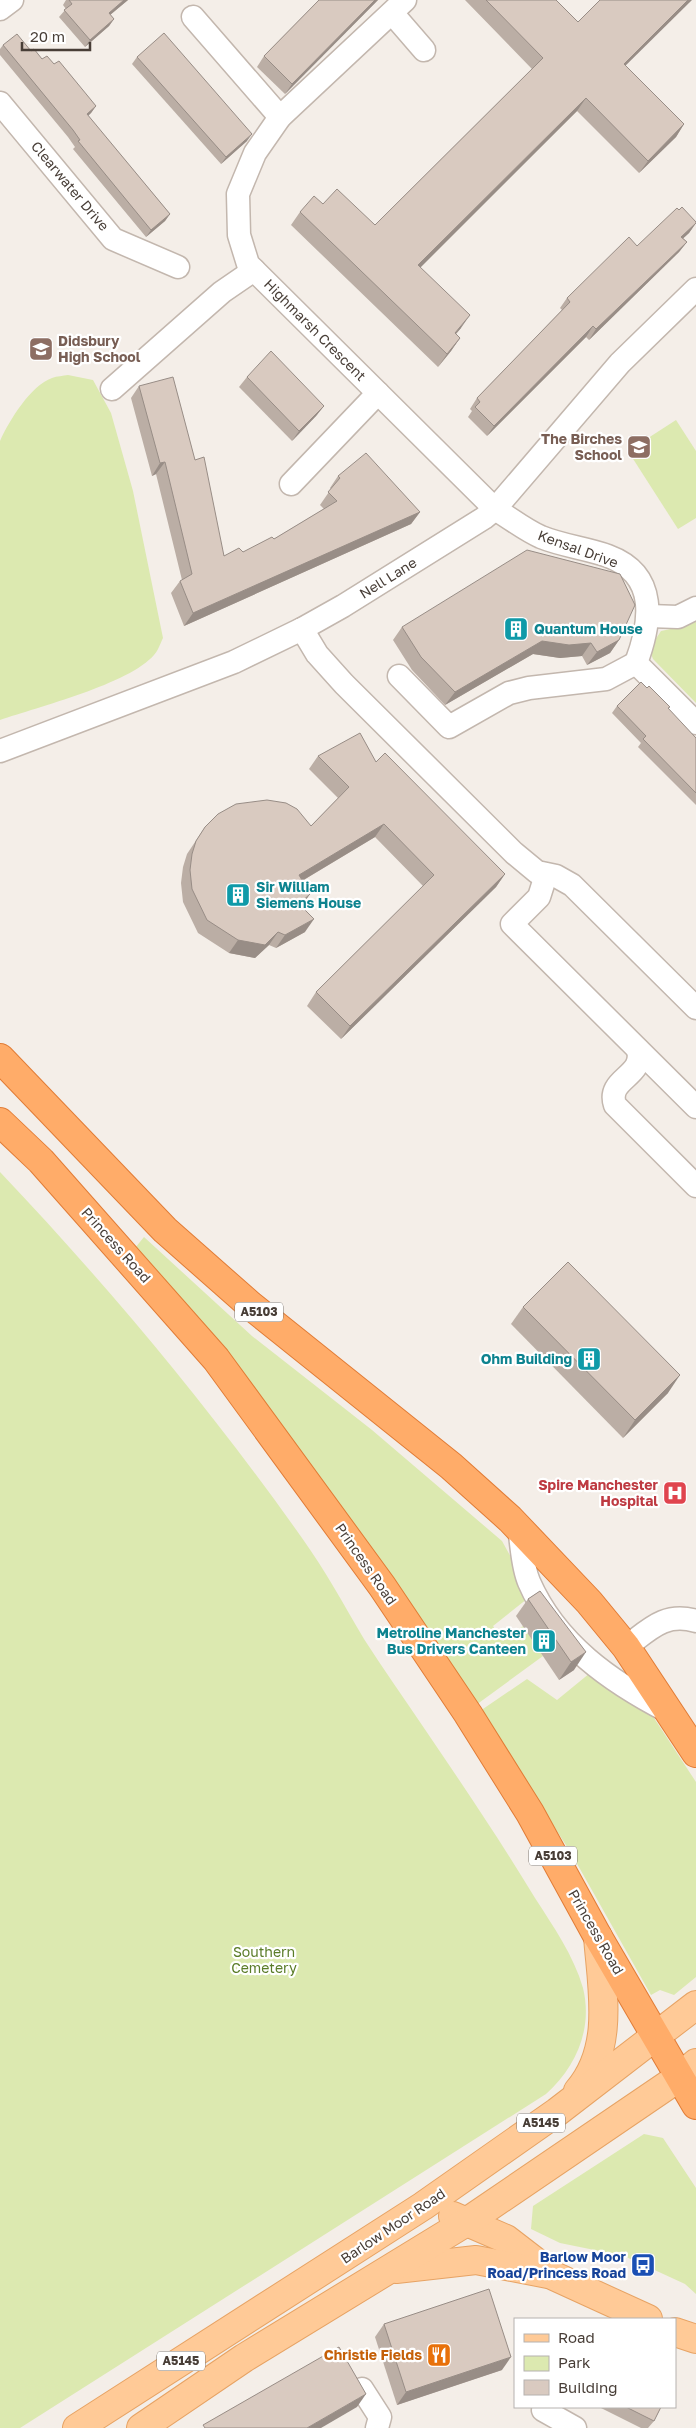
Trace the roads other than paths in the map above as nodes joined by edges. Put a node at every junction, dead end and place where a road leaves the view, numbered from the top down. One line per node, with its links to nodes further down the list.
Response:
1 (12, 0): 3 (street)
2 (398, 6): 5 (street); 7 (street, Highmarsh Crescent)
3 (0, 9)
4 (193, 17): 7 (street)
5 (424, 50)
6 (0, 103): 8 (street, Clearwater Drive)
7 (280, 117): 9 (street, Highmarsh Crescent)
8 (178, 267)
9 (254, 270): 11 (street); 12 (street, Highmarsh Crescent)
10 (696, 290): 14 (street, Nell Lane)
11 (112, 389)
12 (378, 393): 13 (street); 14 (street, Highmarsh Crescent)
13 (291, 484)
14 (495, 509): 16 (street, Kensal Drive); 17 (street, Nell Lane)
15 (696, 608): 16 (street)
16 (649, 616): 18 (street, Kensal Drive)
17 (302, 629): 21 (street, Nell Lane); 22 (street)
18 (636, 664): 19 (street); 20 (street)
19 (398, 676)
20 (696, 723)
21 (0, 750)
22 (546, 874): 23 (street); 24 (street)
23 (696, 1008)
24 (638, 1050): 26 (street); 28 (street)
25 (0, 1058): 29 (highway, A5103)
26 (696, 1106)
27 (0, 1122): 34 (highway, Princess Road / A5103)
28 (696, 1186)
29 (519, 1529): 31 (highway, A5103); 32 (street)
30 (696, 1621): 31 (street)
31 (626, 1647): 32 (highway, A5103)
32 (669, 1712): 33 (highway, A5103)
33 (696, 1753)
34 (598, 1937): 36 (highway, Princess Road / A5103); 39 (main road, A5145)
35 (696, 2005): 36 (main road, Barlow Moor Road / A5145)
36 (656, 2037): 37 (highway, Princess Road / A5103); 39 (main road, Barlow Moor Road / A5145)
37 (688, 2069): 38 (highway, Princess Road / A5103); 41 (main road, A5145)
38 (696, 2104)
39 (557, 2112): 40 (main road, Barlow Moor Road / A5145)
40 (423, 2206): 41 (main road, A5145); 47 (main road, Barlow Moor Road / A5145)
41 (468, 2221): 42 (main road, A5145); 43 (main road, A5145)
42 (387, 2270): 43 (main road, A5145); 48 (main road, A5145)
43 (554, 2276): 44 (main road, A5145)
44 (646, 2318)
45 (362, 2389): 49 (street)
46 (544, 2410): 50 (street)
47 (78, 2428)
48 (141, 2428)
49 (377, 2428)
50 (576, 2428)

